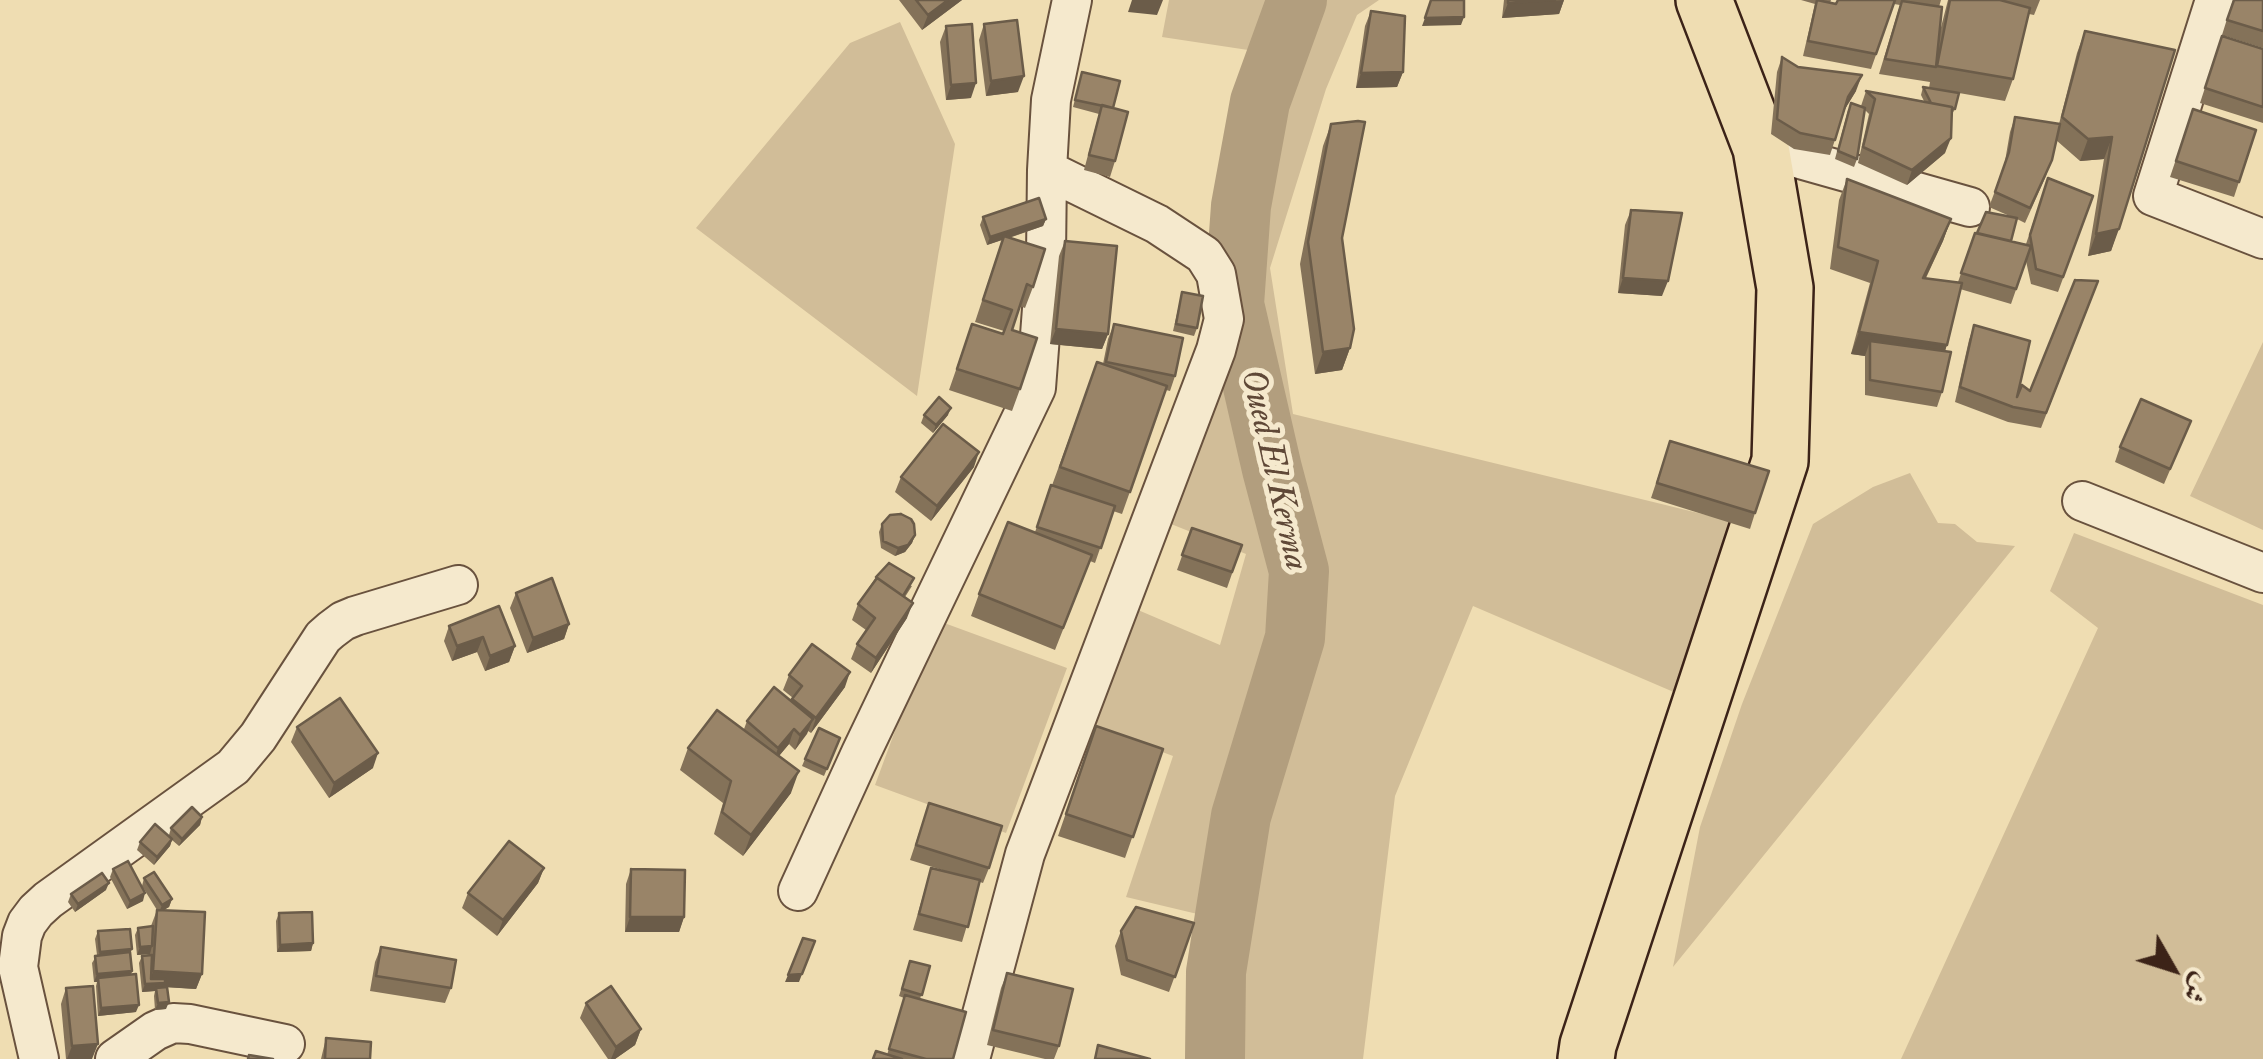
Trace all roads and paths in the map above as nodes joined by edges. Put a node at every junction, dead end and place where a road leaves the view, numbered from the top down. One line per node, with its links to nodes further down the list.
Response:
1 (1072, 0): 5 (street)
2 (1704, 0): 4 (main road)
3 (2215, 0): 7 (street)
4 (1761, 148): 6 (street); 16 (main road)
5 (1047, 170): 11 (street); 15 (street)
6 (1970, 207)
7 (2263, 239)
8 (2082, 501): 9 (street)
9 (2263, 573)
10 (458, 586): 13 (street)
11 (798, 891)
12 (285, 1044): 14 (street)
13 (40, 1059)
14 (115, 1059)
15 (970, 1059)
16 (1586, 1059)

